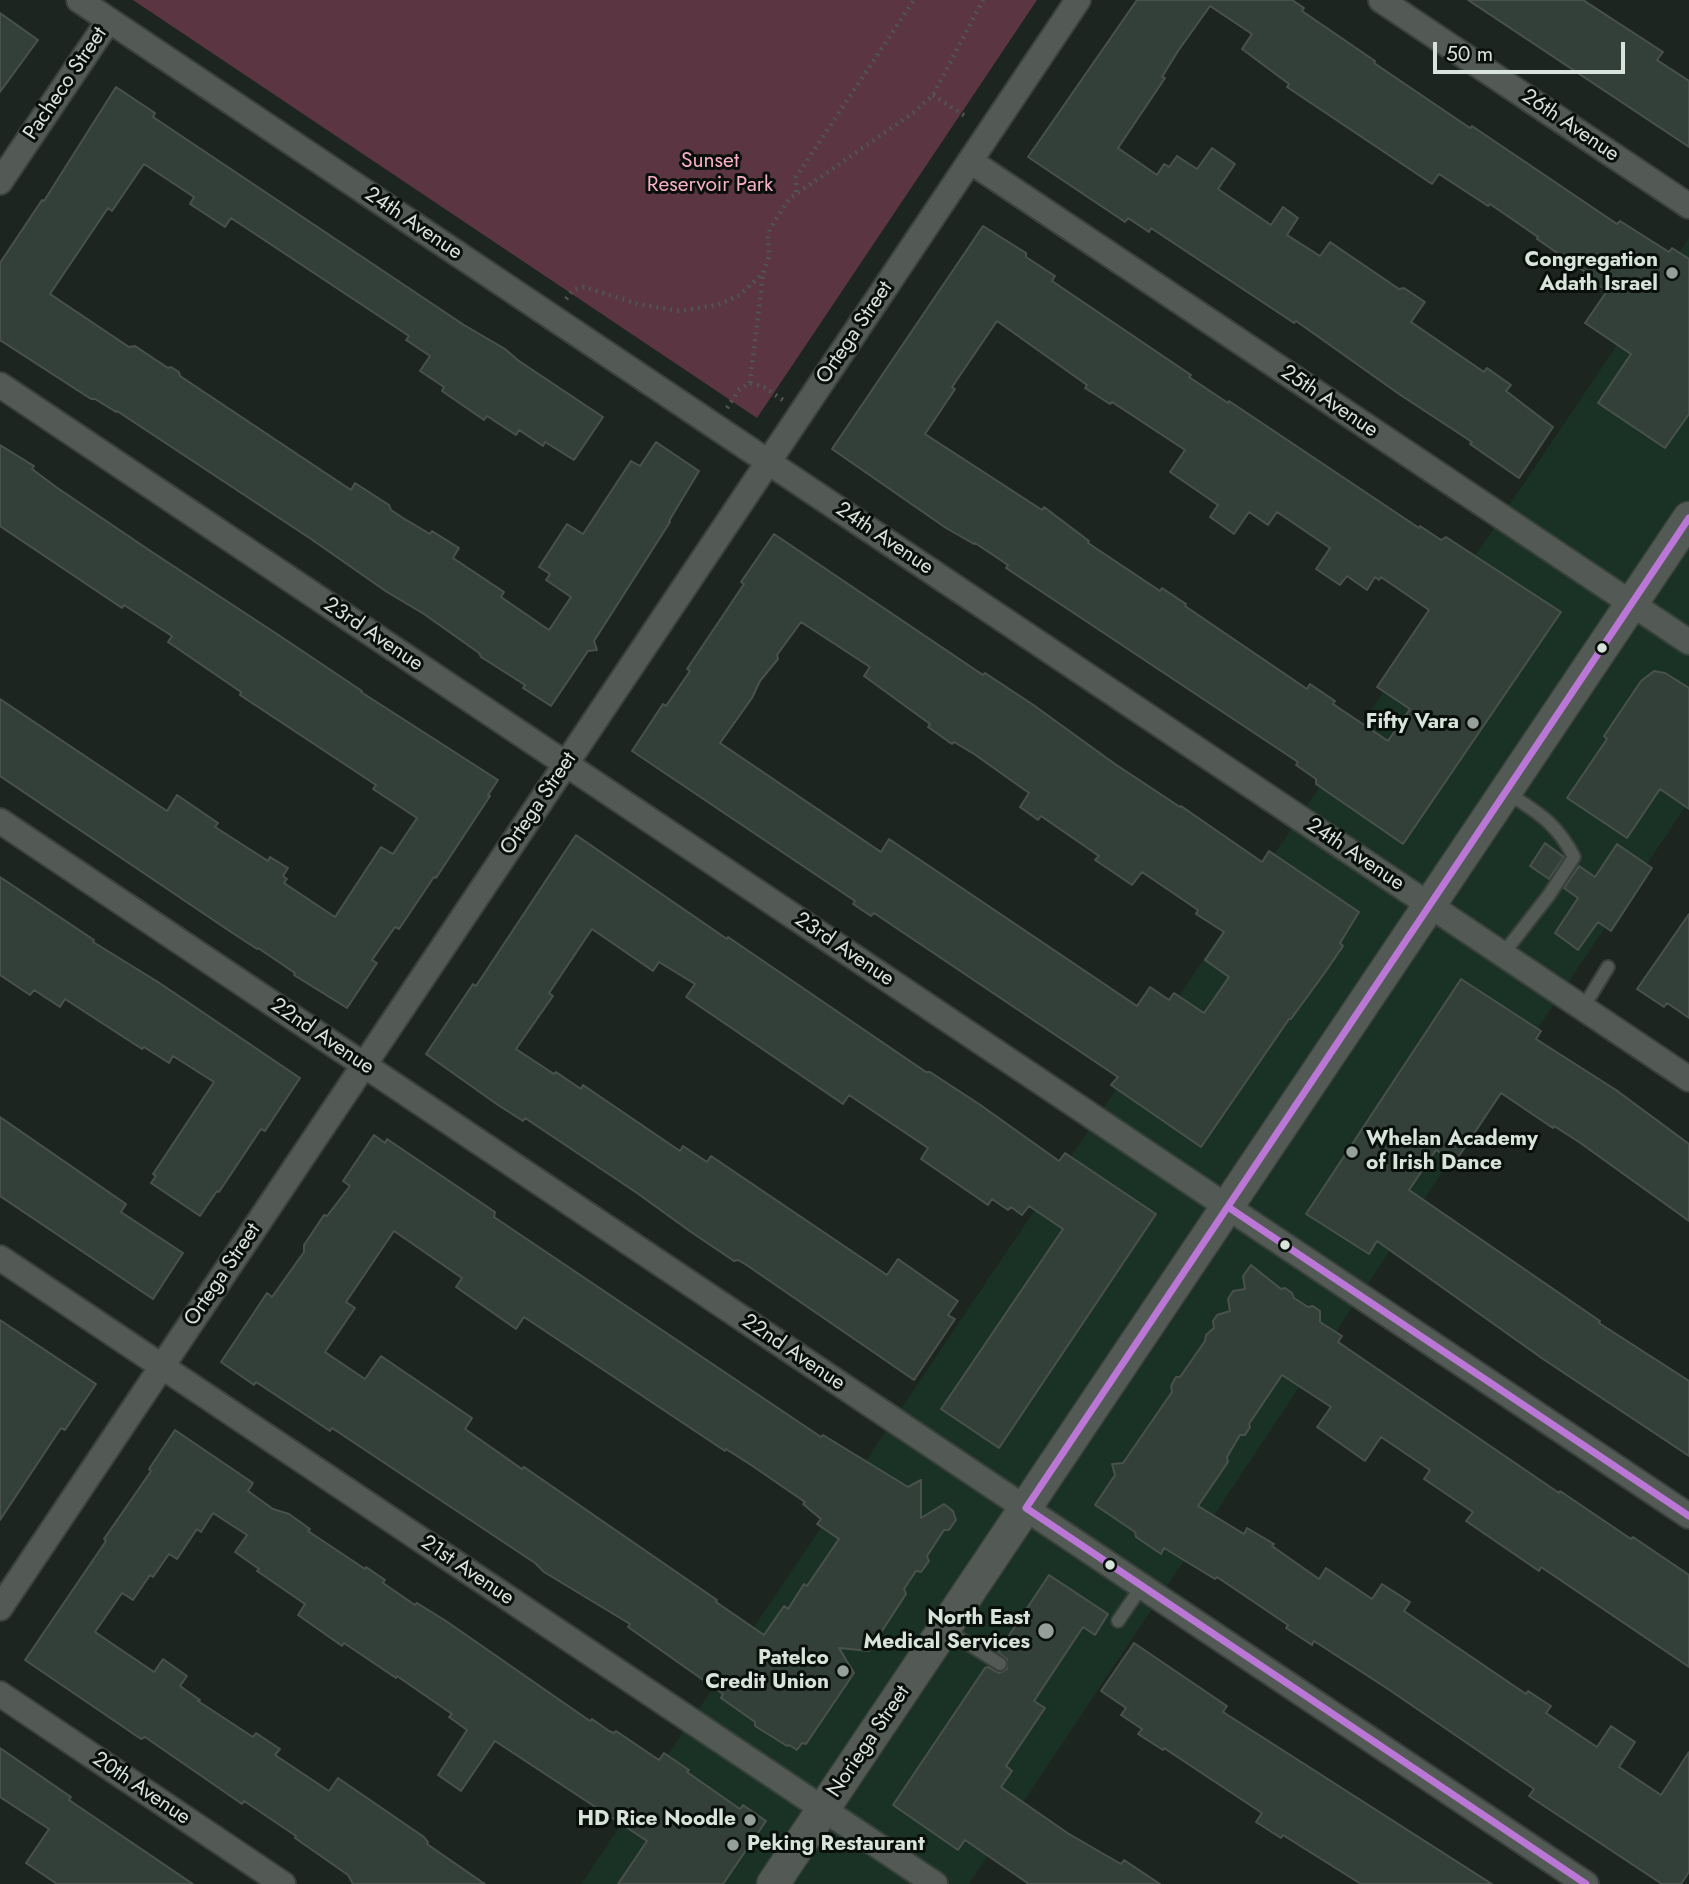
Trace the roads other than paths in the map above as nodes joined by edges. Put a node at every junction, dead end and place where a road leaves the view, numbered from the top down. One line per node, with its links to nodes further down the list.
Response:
1 (79, 0): 4 (street, 24th Avenue)
2 (1078, 0): 5 (street, Ortega Street)
3 (1381, 0): 7 (street, 26th Avenue)
4 (109, 20): 6 (street, Pacheco Street); 9 (street, 24th Avenue)
5 (970, 161): 9 (street, Ortega Street); 11 (street, 25th Avenue)
6 (0, 182)
7 (1689, 206)
8 (0, 384): 13 (street, 23rd Avenue)
9 (768, 462): 13 (street, Ortega Street); 16 (street, 24th Avenue)
10 (1689, 518): 11 (street, Noriega Street)
11 (1632, 604): 12 (street, 25th Avenue); 14 (street, Noriega Street)
12 (1689, 642)
13 (566, 764): 20 (street, Ortega Street); 22 (street, 23rd Avenue)
14 (1505, 792): 16 (street, Noriega Street); 17 (lane)
15 (0, 821): 20 (street, 22nd Avenue)
16 (1430, 905): 17 (street, 24th Avenue); 22 (street, Noriega Street)
17 (1503, 954): 19 (street, 24th Avenue)
18 (1608, 967): 19 (lane)
19 (1583, 1008): 21 (street, 24th Avenue)
20 (364, 1065): 24 (street, Ortega Street); 25 (street, 22nd Avenue)
21 (1689, 1079)
22 (1228, 1207): 25 (street, Noriega Street); 26 (street, 23rd Avenue)
23 (0, 1258): 24 (street, 21st Avenue)
24 (162, 1367): 28 (street, Ortega Street); 33 (street, 21st Avenue)
25 (1026, 1508): 27 (street, 22nd Avenue); 30 (street, Noriega Street)
26 (1689, 1516)
27 (1142, 1586): 29 (lane); 37 (street, 22nd Avenue)
28 (0, 1608)
29 (1118, 1621)
30 (945, 1629): 31 (lane); 33 (street, Noriega Street)
31 (1000, 1664)
32 (0, 1694): 34 (street, 20th Avenue)
33 (823, 1809): 35 (street, Noriega Street); 36 (street, 21st Avenue)
34 (283, 1884)
35 (773, 1884)
36 (935, 1884)
37 (1586, 1884)

